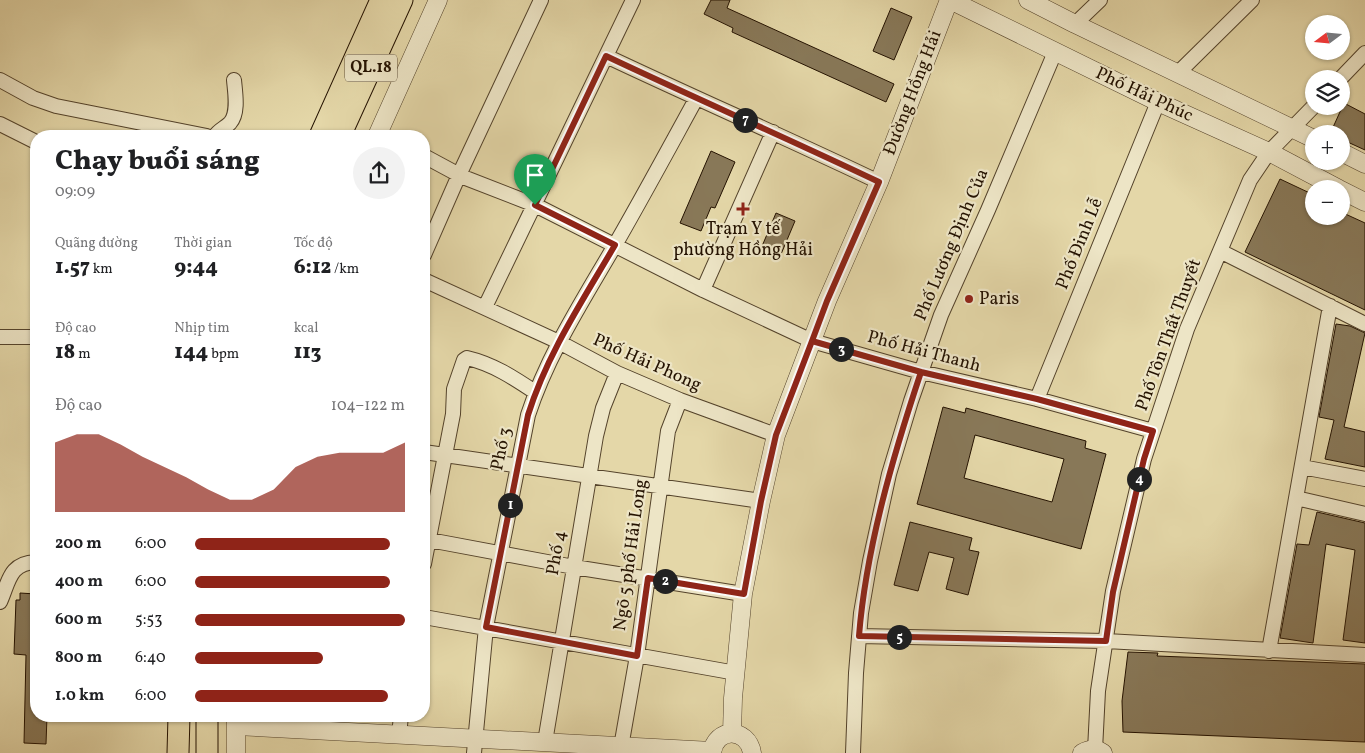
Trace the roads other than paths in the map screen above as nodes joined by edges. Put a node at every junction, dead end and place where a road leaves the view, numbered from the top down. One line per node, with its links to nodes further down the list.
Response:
1 (381, 0): 25 (main road, QL.18)
2 (402, 0): 26 (main road, QL.18)
3 (438, 0): 27 (street)
4 (541, 0): 35 (street)
5 (633, 0): 13 (street)
6 (949, 0): 11 (street, Phố Hải Phúc); 37 (street, Đường Hồng Hải)
7 (1028, 0): 10 (street, Phố Hải Phúc)
8 (1100, 0): 10 (street)
9 (1252, 0): 15 (street)
10 (1075, 24): 15 (street, Phố Hải Phúc)
11 (1055, 52): 19 (street, Phố Hải Phúc); 53 (street, Phố Lương Định Của)
12 (1365, 53): 14 (street)
13 (606, 56): 18 (street); 40 (street)
14 (1349, 70)
15 (1177, 74): 22 (street, Phố Hải Phúc)
16 (0, 80): 23 (street)
17 (234, 80): 24 (street)
18 (696, 99): 28 (street); 42 (street, Phố 3)
19 (1158, 102): 31 (street, Phố Hải Phúc); 56 (street, Phố Đinh Lễ)
20 (1305, 115): 22 (street, Phố Tôn Thất Thuyết)
21 (0, 124): 30 (street)
22 (1292, 129): 29 (street, Phố Hải Phúc); 31 (street, Phố Tôn Thất Thuyết)
23 (177, 130)
24 (220, 130)
25 (323, 130)
26 (343, 130)
27 (382, 130)
28 (773, 132): 37 (street); 45 (street)
29 (1305, 135)
30 (30, 139)
31 (1269, 152): 36 (street, Phố Hải Phúc); 43 (street, Phố Tôn Thất Thuyết)
32 (1350, 156): 34 (street)
33 (430, 159): 35 (street, Phố Hải Thanh)
34 (1365, 164)
35 (459, 175): 40 (street, Phố Hải Thanh); 41 (street)
36 (1323, 180)
37 (879, 182): 51 (street, Đường Hồng Hải)
38 (1350, 194): 39 (street, Phố Hải Phúc)
39 (1365, 202)
40 (535, 205): 42 (street, Phố Hải Thanh); 47 (street)
41 (430, 241)
42 (615, 245): 45 (street, Phố Hải Thanh); 52 (street, Phố 3)
43 (1220, 251): 46 (street); 58 (street, Phố Tôn Thất Thuyết)
44 (430, 283): 47 (street, Phố Hải Phong)
45 (703, 290): 51 (street, Phố Hải Thanh)
46 (1330, 306): 48 (street); 63 (street)
47 (485, 307): 52 (street, Phố Hải Phong)
48 (1365, 324)
49 (0, 337): 50 (street)
50 (30, 337)
51 (812, 341): 53 (street, Phố Hải Thanh); 59 (street, Đường Hồng Hải)
52 (559, 342): 54 (street, Phố Hải Phong); 55 (street, Phố 3)
53 (921, 372): 56 (street, Phố Hải Thanh); 81 (street, Phố Lương Định Của)
54 (617, 373): 57 (street, Phố Hải Phong); 64 (street, Phố 4)
55 (535, 392): 61 (street); 62 (street, Phố 3)
56 (1037, 399): 58 (street, Phố Hải Thanh)
57 (680, 400): 59 (street, Phố Hải Phong); 66 (street, Ngõ 5 phố Hải Long)
58 (1153, 431): 83 (street, Phố Tôn Thất Thuyết)
59 (776, 435): 68 (street, Đường Hồng Hải)
60 (430, 453): 61 (street)
61 (445, 455): 62 (street); 70 (street)
62 (518, 465): 64 (street); 72 (street, Phố 3)
63 (1302, 467): 65 (street); 67 (street)
64 (589, 477): 66 (street); 74 (street, Phố 4)
65 (1365, 479)
66 (659, 487): 68 (street); 76 (street, Ngõ 5 phố Hải Long)
67 (1296, 498): 69 (street); 84 (street)
68 (761, 501): 77 (street, Đường Hồng Hải)
69 (1365, 514)
70 (430, 522)
71 (430, 541): 72 (street)
72 (500, 553): 74 (street); 80 (street, Phố 3)
73 (30, 563): 75 (street)
74 (574, 567): 76 (street); 82 (street, Phố 4)
75 (6, 574): 78 (street)
76 (648, 578): 77 (street); 86 (street, Ngõ 5 phố Hải Long)
77 (744, 594): 87 (street, Đường Hồng Hải)
78 (0, 602)
79 (430, 618): 80 (street)
80 (486, 627): 82 (street); 97 (street, Phố 3)
81 (859, 636): 83 (street); 106 (street, Phố Lương Định Của)
82 (561, 641): 86 (street); 96 (street, Phố 4)
83 (1106, 641): 84 (street); 101 (street, Phố Tôn Thất Thuyết)
84 (1270, 651): 85 (street)
85 (1365, 655)
86 (637, 656): 87 (street); 98 (street, Ngõ 5 phố Hải Long)
87 (736, 673): 94 (street, Đường Hồng Hải)
88 (179, 722): 102 (main road)
89 (207, 722): 103 (main road)
90 (236, 722): 104 (street)
91 (279, 722): 93 (street)
92 (400, 722): 95 (street)
93 (322, 723): 95 (street)
94 (732, 733): 100 (street); 105 (street)
95 (399, 735): 97 (street)
96 (545, 742): 97 (street); 99 (street)
97 (474, 746)
98 (621, 746): 99 (street); 100 (street)
99 (566, 748)
100 (712, 752)
101 (1093, 752)
102 (178, 753)
103 (207, 753)
104 (236, 753)
105 (752, 753)
106 (852, 753)

